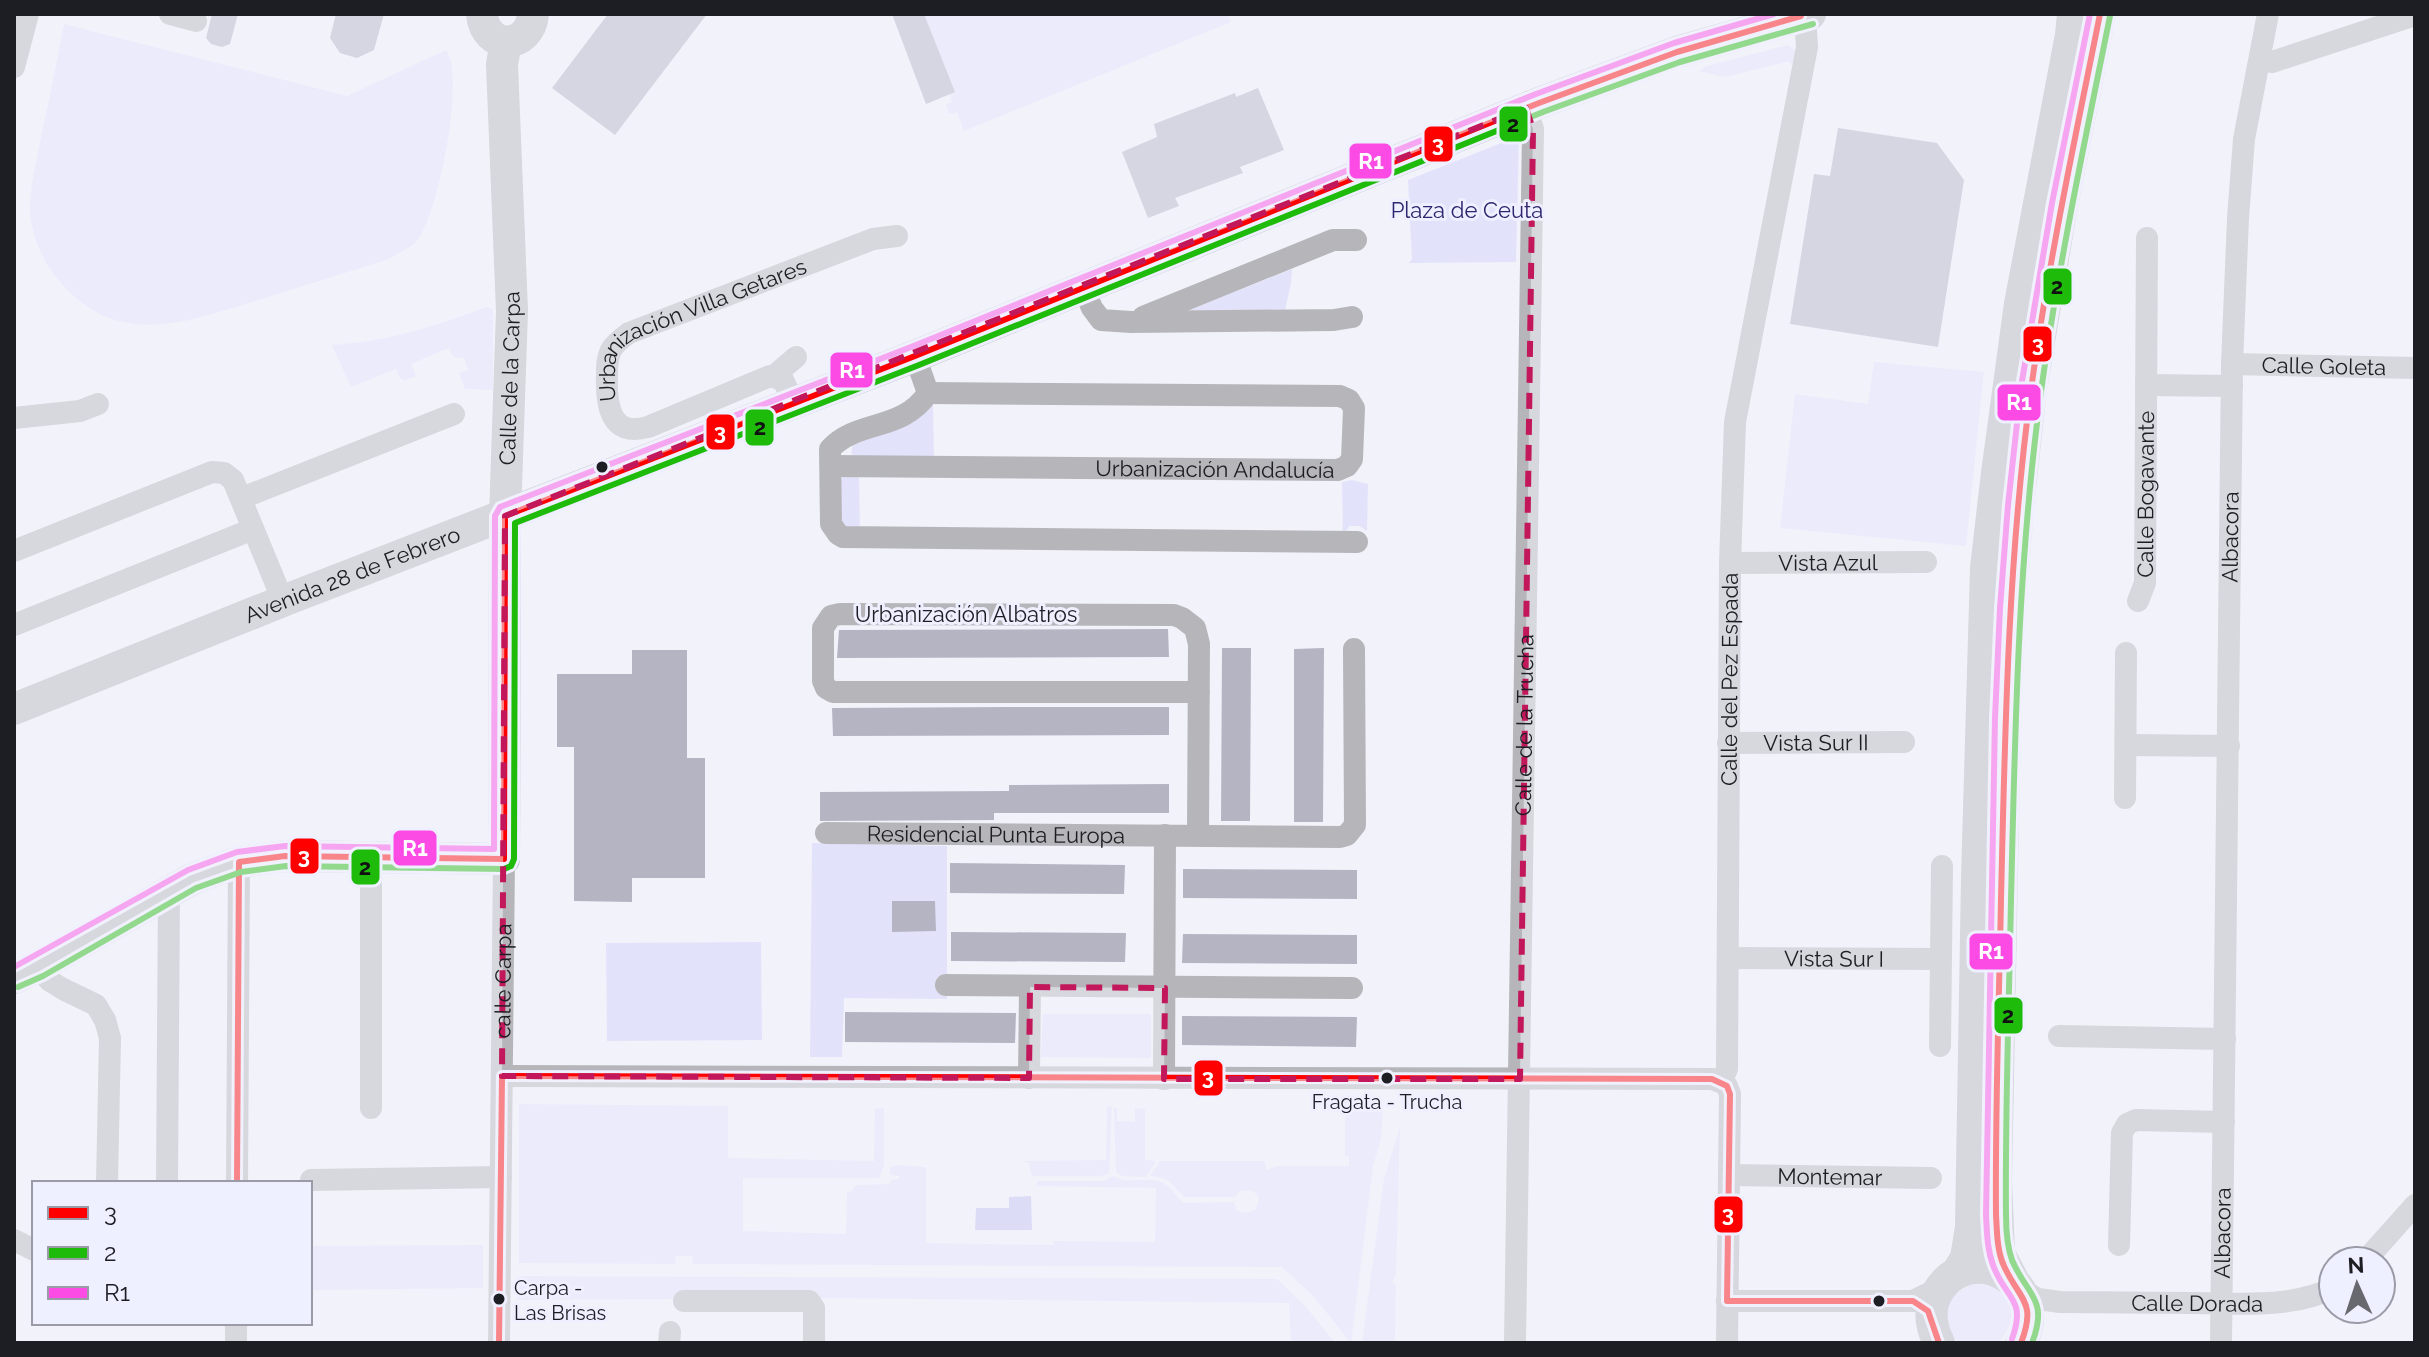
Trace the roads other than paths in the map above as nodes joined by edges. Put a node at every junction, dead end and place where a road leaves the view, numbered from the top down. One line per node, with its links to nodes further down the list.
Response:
1 (28, 14): 13 (street)
2 (170, 14): 9 (street)
3 (482, 14): 11 (street)
4 (533, 14): 11 (street)
5 (2073, 14): 95 (street)
6 (2100, 14): 89 (street)
7 (1804, 15): 14 (street, Avenida 28 de Febrero); 39 (street, Calle del Pez Espada)
8 (2415, 15): 12 (street)
9 (196, 21)
10 (2265, 22): 12 (street, Albacora)
11 (506, 42): 34 (street, Calle de la Carpa)
12 (2261, 60): 24 (street, Albacora)
13 (14, 67)
14 (1526, 108): 18 (street, Avenida 28 de Febrero); 73 (street, Calle de la Trucha)
15 (897, 236): 25 (street, Urbanización Villa Getares)
16 (2147, 238): 26 (street, Calle Bogavante)
17 (1356, 240): 20 (street)
18 (1083, 287): 20 (street); 21 (street, Avenida 28 de Febrero)
19 (1352, 317): 20 (street)
20 (1131, 322)
21 (915, 356): 27 (street); 28 (street, Avenida 28 de Febrero)
22 (796, 357): 25 (street, Urbanización Villa Getares)
23 (2415, 368): 24 (street, Calle Goleta)
24 (2232, 375): 26 (street, Calle Bogavante); 50 (street, Albacora)
25 (774, 376): 28 (street)
26 (2146, 385): 41 (street, Calle Bogavante)
27 (928, 393): 32 (street); 32 (street, Urbanización Andalucía)
28 (794, 403): 34 (street, Avenida 28 de Febrero)
29 (98, 404): 31 (street)
30 (454, 414): 33 (street)
31 (14, 418)
32 (831, 466): 36 (street)
33 (242, 498): 35 (street); 37 (street)
34 (505, 516): 40 (street, Avenida 28 de Febrero); 56 (street, Calle de la Carpa)
35 (253, 529): 40 (street); 42 (street)
36 (1357, 542)
37 (14, 551)
38 (1926, 562): 39 (street, Vista Azul)
39 (1730, 563): 48 (street, Calle del Pez Espada)
40 (283, 601): 46 (street, Avenida 28 de Febrero)
41 (2138, 601)
42 (14, 625)
43 (1354, 649): 54 (street, Residencial Punta Europa)
44 (2126, 653): 49 (street)
45 (1199, 692): 45 (street, Urbanización Albatros); 54 (street, Urbanización Albatros)
46 (14, 709)
47 (1904, 742): 48 (street, Vista Sur II)
48 (1728, 743): 60 (street, Calle del Pez Espada)
49 (2126, 745): 50 (street); 51 (street)
50 (2229, 746): 68 (street, Albacora)
51 (2125, 798)
52 (826, 833): 53 (street, Residencial Punta Europa)
53 (1165, 835): 54 (street, Residencial Punta Europa); 65 (street)
54 (1198, 835)
55 (371, 858): 56 (street); 57 (street); 75 (street)
56 (504, 859): 70 (street, calle Carpa)
57 (239, 862): 59 (street); 83 (street)
58 (1942, 866): 61 (street)
59 (169, 892): 62 (street); 82 (street)
60 (1728, 958): 61 (street, Vista Sur I); 74 (street, Calle del Pez Espada)
61 (1941, 959): 69 (street)
62 (26, 972): 81 (street)
63 (946, 985): 64 (street)
64 (1030, 987): 65 (street); 71 (street)
65 (1165, 988): 66 (street); 72 (street)
66 (1352, 988)
67 (2059, 1036): 68 (street)
68 (2225, 1039): 76 (street, Albacora)
69 (1940, 1046)
70 (502, 1076): 71 (street); 79 (street, calle Carpa)
71 (1029, 1078): 72 (street)
72 (1164, 1079): 73 (street)
73 (1520, 1079): 74 (street); 99 (street, Calle de la Trucha)
74 (1721, 1082): 77 (street, Calle del Pez Espada)
75 (371, 1108)
76 (2224, 1122): 86 (street); 94 (street, Albacora)
77 (1730, 1175): 80 (street, Montemar); 92 (street, Calle del Pez Espada)
78 (309, 1176): 79 (street)
79 (501, 1177): 97 (street, calle Carpa)
80 (1931, 1178)
81 (107, 1181)
82 (167, 1181)
83 (237, 1181)
84 (2415, 1205): 87 (street)
85 (14, 1240): 88 (street)
86 (2119, 1245)
87 (2379, 1245)
88 (32, 1249)
89 (2017, 1284): 93 (street, Calle Dorada); 95 (street); 96 (street)
90 (2317, 1296): 94 (street, Calle Dorada)
91 (684, 1301): 98 (street)
92 (1727, 1301): 95 (street); 100 (street, Calle del Pez Espada)
93 (2060, 1302): 94 (street, Calle Dorada); 96 (street)
94 (2222, 1303): 101 (street, Albacora)
95 (1936, 1304)
96 (2024, 1336)
97 (499, 1343)
98 (814, 1343)
99 (1515, 1343)
100 (1727, 1343)
101 (2221, 1343)

